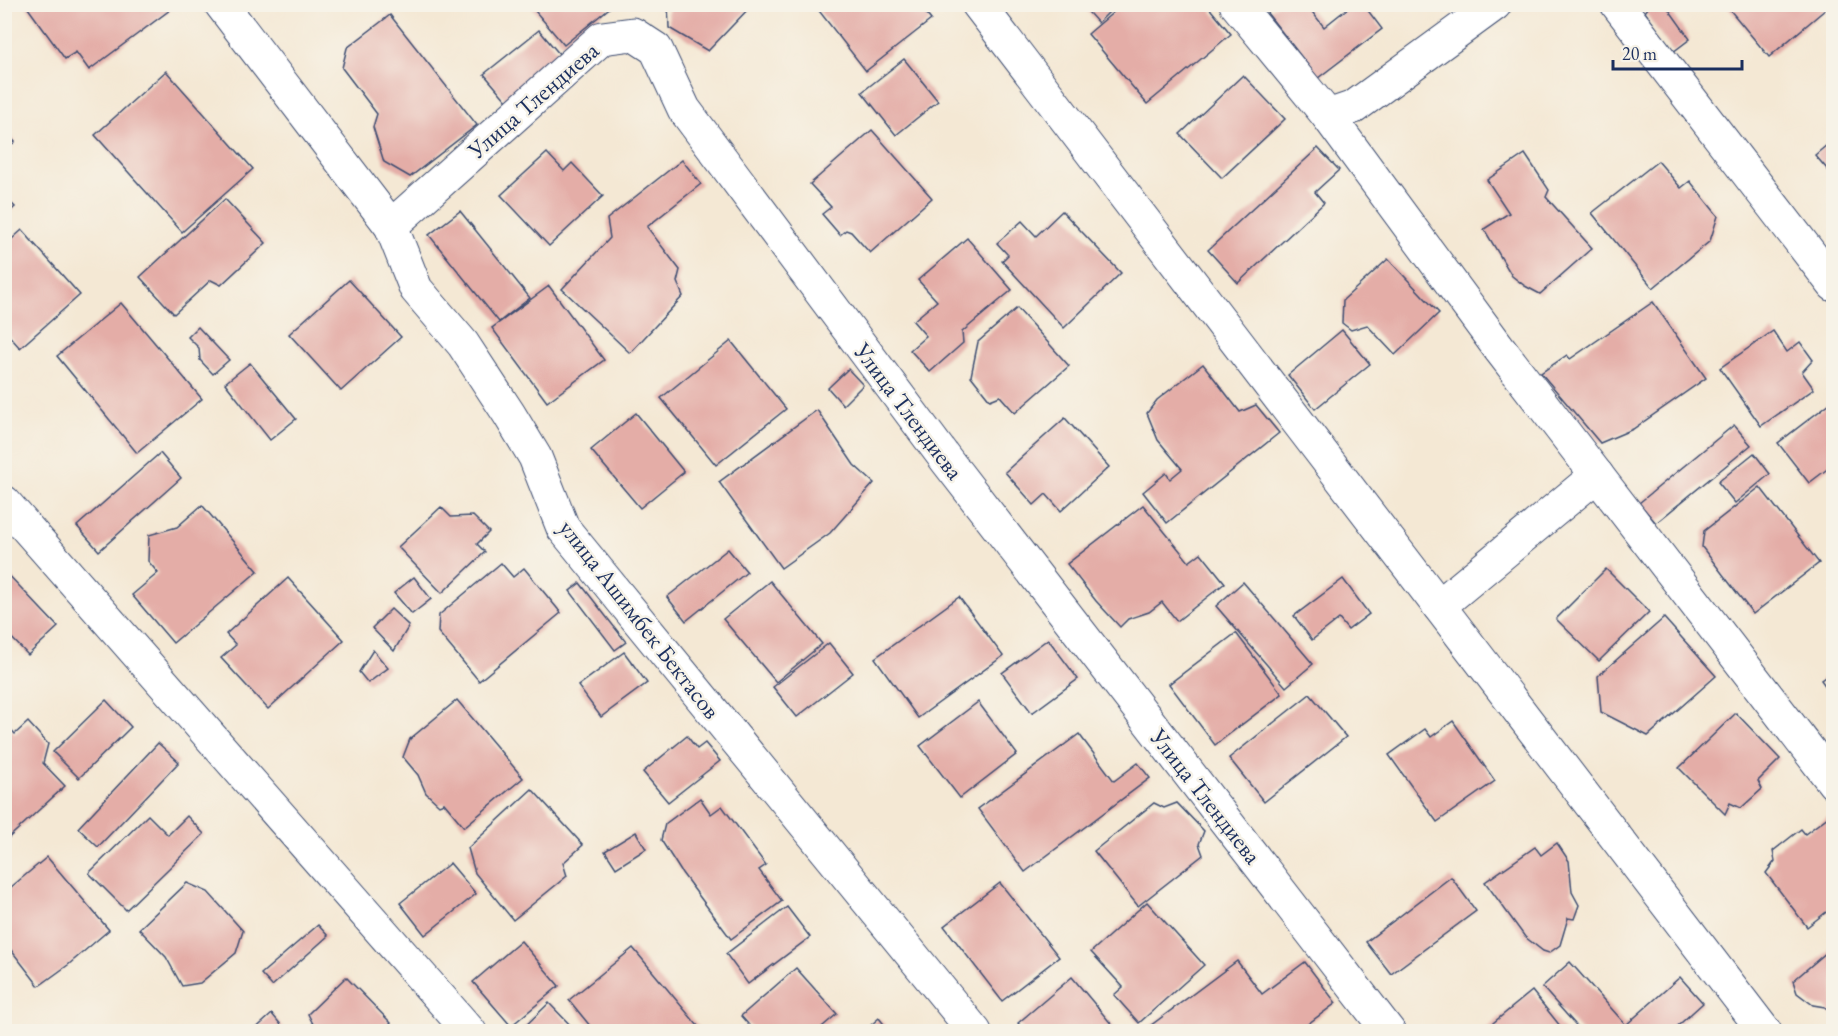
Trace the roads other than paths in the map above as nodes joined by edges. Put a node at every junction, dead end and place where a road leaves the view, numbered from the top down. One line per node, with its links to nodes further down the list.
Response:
1 (221, 4): 7 (street, улица Ашимбек Бектасов)
2 (978, 4): 11 (street)
3 (1236, 4): 6 (street)
4 (1495, 4): 6 (street)
5 (1617, 4): 8 (street)
6 (1329, 116): 9 (street)
7 (391, 226): 14 (street, улица Ашимбек Бектасов); 15 (street, Улица Тлендиева)
8 (1833, 285)
9 (1597, 475): 11 (street); 12 (street)
10 (4, 502): 13 (street)
11 (1439, 606): 16 (street)
12 (1833, 783)
13 (470, 1032)
14 (975, 1032)
15 (1389, 1032)
16 (1765, 1032)

